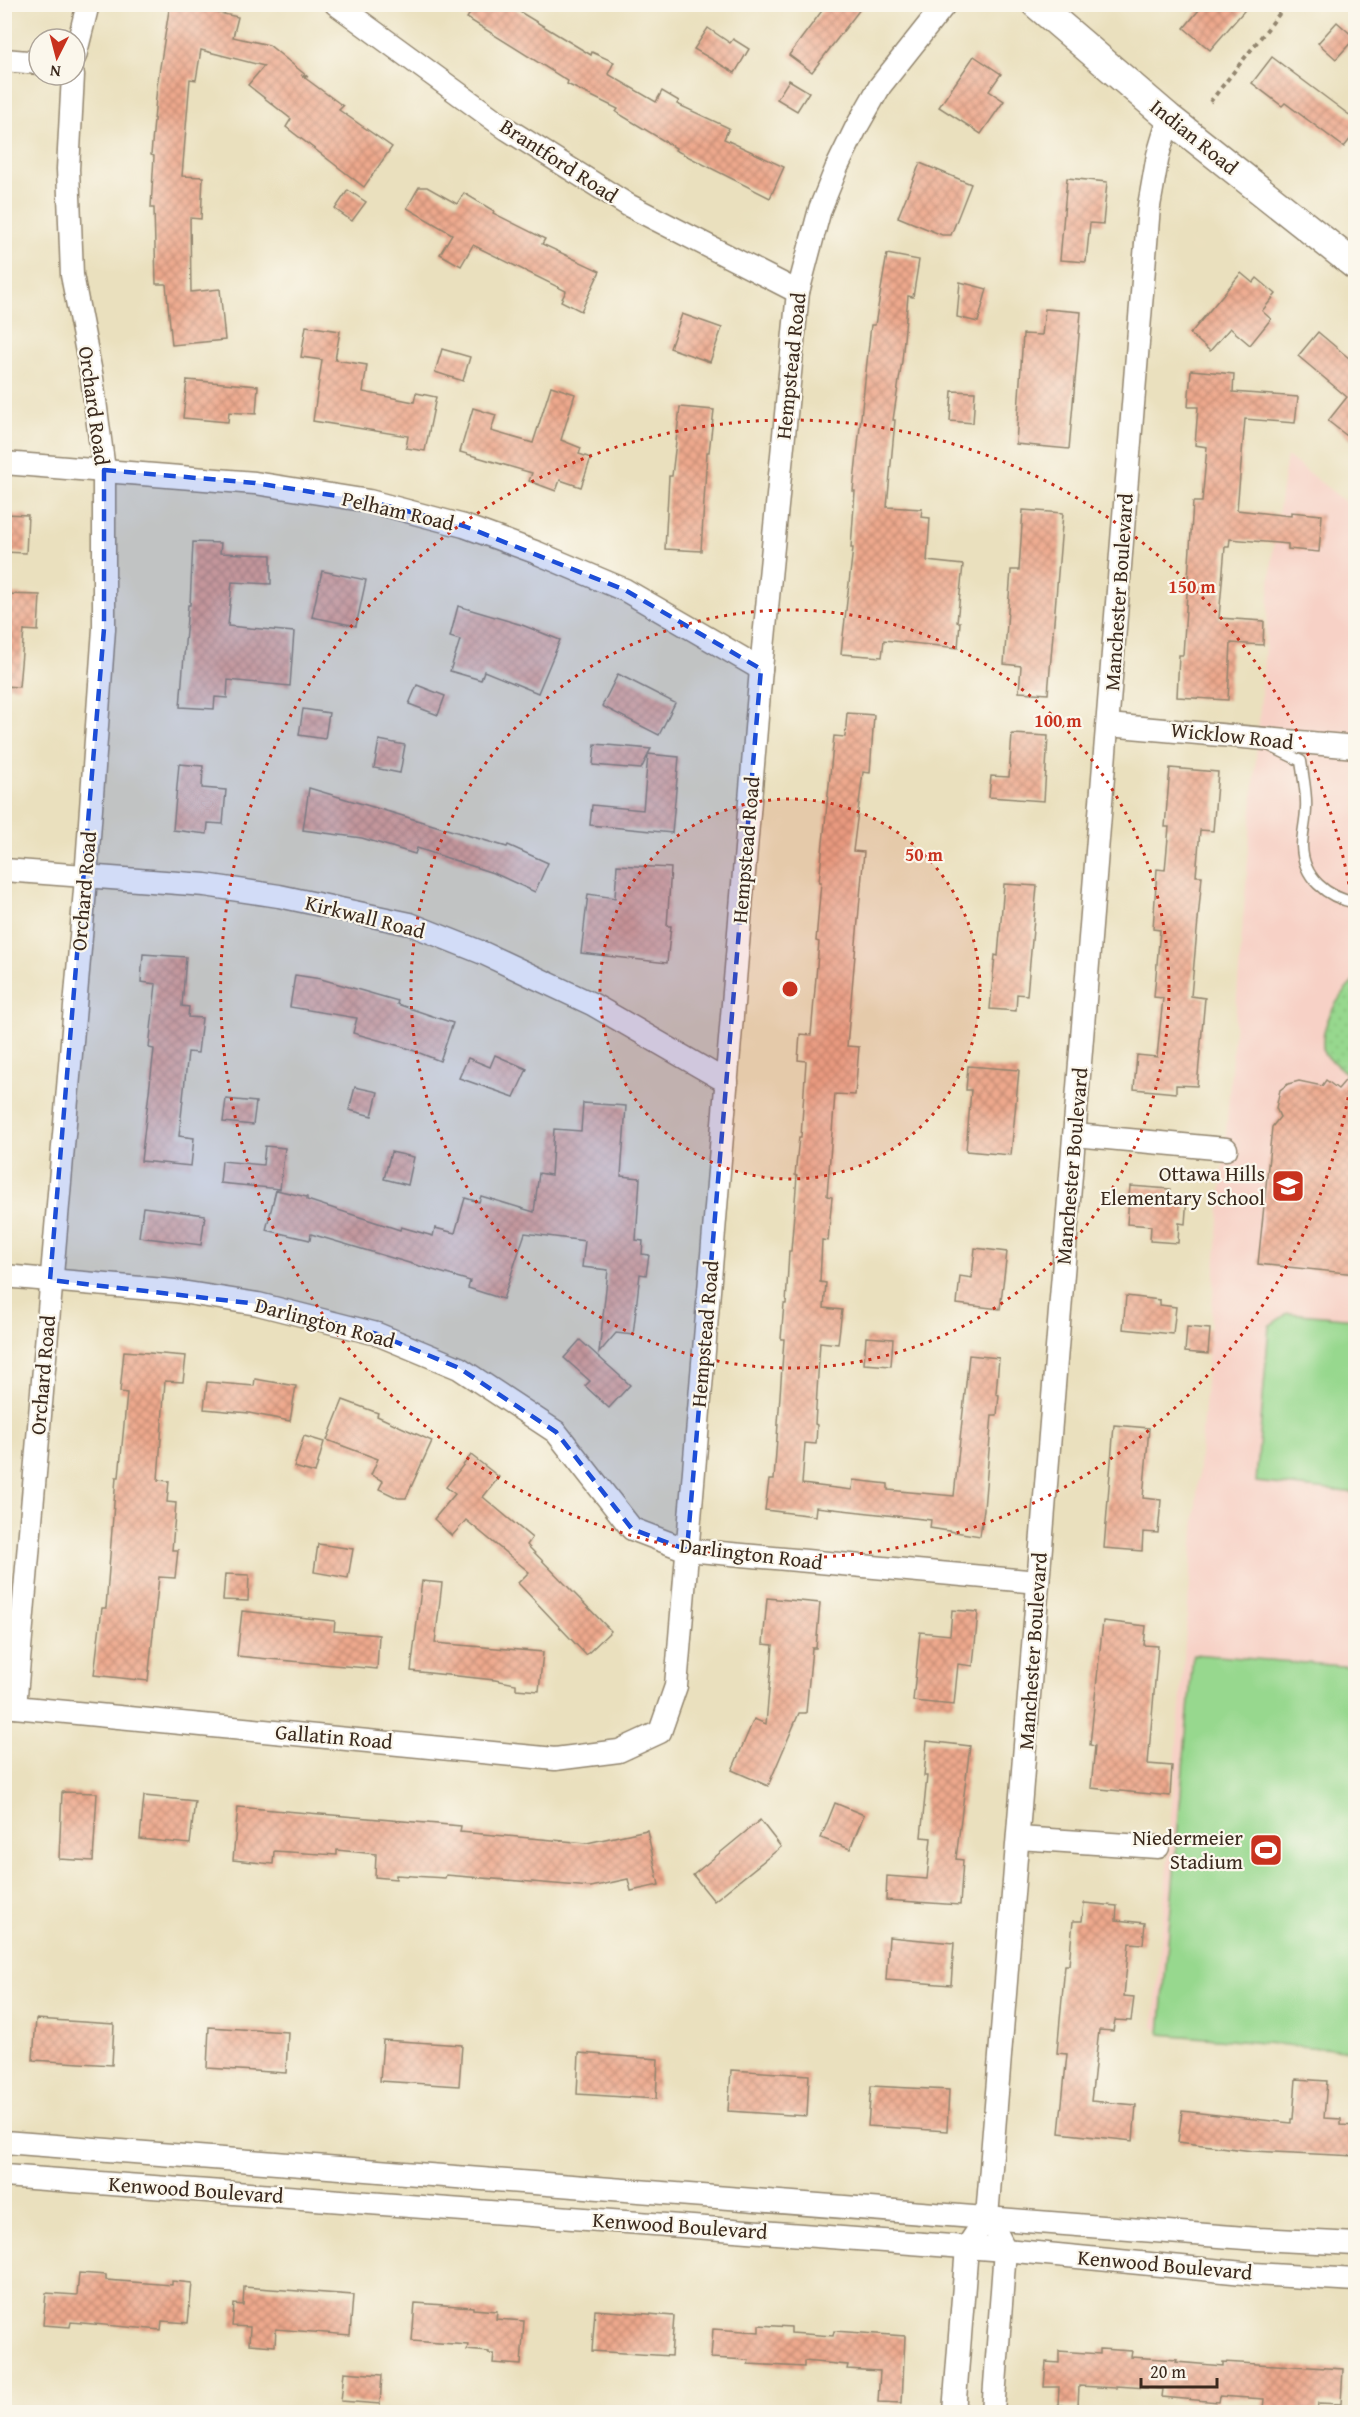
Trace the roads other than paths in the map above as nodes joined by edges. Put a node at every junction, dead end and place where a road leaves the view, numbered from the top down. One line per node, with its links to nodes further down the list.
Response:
1 (88, 4): 5 (street)
2 (336, 4): 11 (street, Brantford Road)
3 (945, 4): 11 (street, Hempstead Road)
4 (1036, 4): 9 (street, Indian Road)
5 (82, 27)
6 (4, 60): 7 (street)
7 (27, 62)
8 (71, 87): 13 (street, Orchard Road)
9 (1169, 118): 10 (street, Indian Road); 15 (street, Manchester Boulevard)
10 (1356, 266)
11 (798, 291): 14 (street, Hempstead Road)
12 (4, 463): 13 (street, Pelham Road)
13 (104, 471): 14 (street, Pelham Road); 19 (street, Orchard Road)
14 (761, 669): 21 (street, Hempstead Road)
15 (1108, 725): 16 (street, Wicklow Road); 22 (street, Manchester Boulevard)
16 (1256, 739): 17 (street, Wicklow Road); 20 (lane)
17 (1356, 747)
18 (4, 870): 19 (street, Kirkwall Road)
19 (86, 878): 21 (street, Kirkwall Road); 25 (street, Orchard Road)
20 (1356, 903)
21 (727, 1082): 26 (street, Hempstead Road)
22 (1075, 1135): 23 (street); 27 (street, Manchester Boulevard)
23 (1227, 1149)
24 (4, 1276): 25 (street, Darlington Road)
25 (50, 1280): 26 (street, Darlington Road); 28 (street, Orchard Road)
26 (687, 1550): 27 (street, Darlington Road); 29 (street, Hempstead Road)
27 (1038, 1582): 30 (street, Manchester Boulevard)
28 (10, 1706): 29 (street, Gallatin Road)
29 (660, 1732)
30 (1018, 1838): 31 (street); 34 (street, Manchester Boulevard)
31 (1158, 1847)
32 (4, 2142): 34 (street, Kenwood Boulevard)
33 (4, 2176): 36 (street, Kenwood Boulevard)
34 (987, 2217): 35 (street, Kenwood Boulevard); 36 (street, Manchester Boulevard); 37 (street)
35 (1356, 2244)
36 (967, 2247): 37 (street, Kenwood Boulevard); 39 (street, Manchester Boulevard)
37 (1005, 2250): 38 (street, Kenwood Boulevard); 40 (street)
38 (1356, 2280)
39 (954, 2412)
40 (993, 2412)

